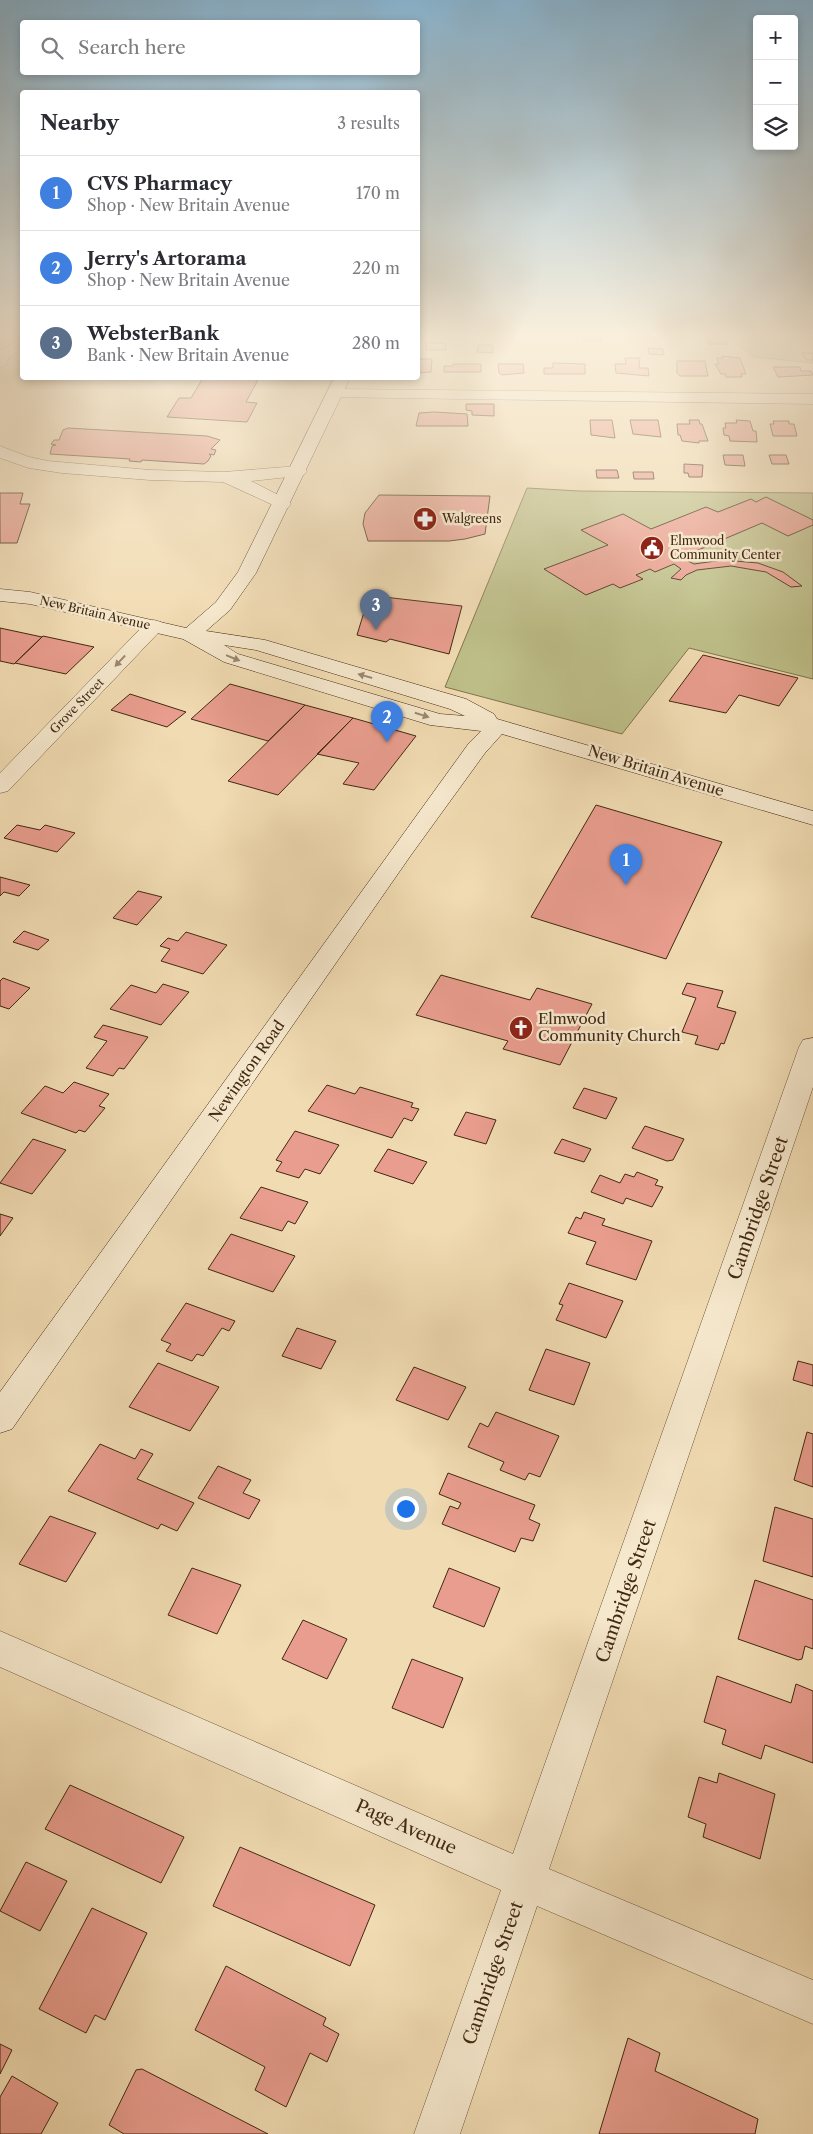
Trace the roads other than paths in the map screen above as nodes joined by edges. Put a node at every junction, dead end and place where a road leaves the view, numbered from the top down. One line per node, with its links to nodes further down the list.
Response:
1 (316, 433): 3 (street)
2 (0, 451): 4 (street)
3 (298, 471): 4 (street); 5 (street)
4 (223, 479): 5 (street)
5 (282, 504): 8 (street)
6 (0, 595): 7 (street, New Britain Avenue)
7 (154, 626): 8 (street, New Britain Avenue); 10 (street, Grove Street, one-way to 10)
8 (190, 635): 9 (street, New Britain Avenue)
9 (498, 726): 11 (street, New Britain Avenue); 13 (street, Newington Road)
10 (0, 786)
11 (813, 818)
12 (813, 1047): 15 (street, Cambridge Street)
13 (0, 1419)
14 (0, 1649): 15 (street, Page Avenue)
15 (526, 1880): 16 (street, Page Avenue); 17 (street, Cambridge Street)
16 (813, 2002)
17 (437, 2134)

